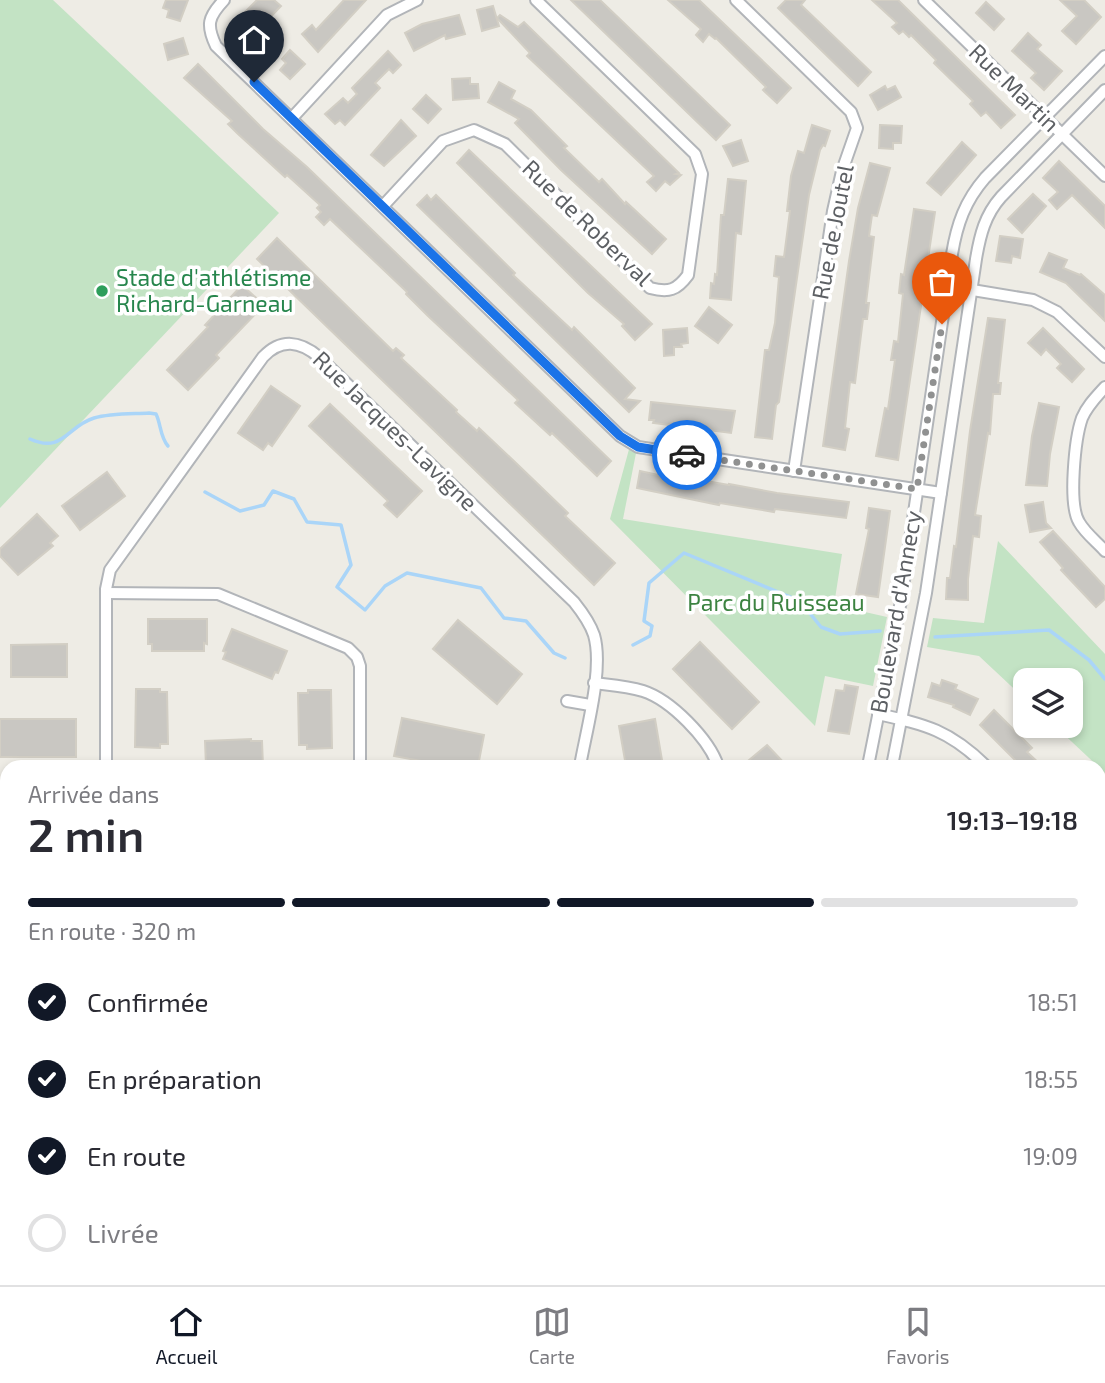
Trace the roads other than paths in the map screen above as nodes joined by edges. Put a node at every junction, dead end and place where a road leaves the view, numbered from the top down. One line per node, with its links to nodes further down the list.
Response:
1 (224, 0): 8 (street)
2 (417, 0): 8 (street)
3 (536, 0): 12 (street, Rue de Roberval)
4 (736, 0): 17 (street, Rue de Joutel)
5 (924, 0): 9 (street, Rue Martin)
6 (1105, 55): 9 (street, Boulevard d'Annecy)
7 (1105, 90): 10 (street, Boulevard d'Annecy)
8 (292, 118): 12 (street)
9 (1044, 118): 10 (street, Rue Martin); 13 (street, Boulevard d'Annecy)
10 (1062, 134): 11 (street, Rue Martin); 14 (street, Boulevard d'Annecy)
11 (1105, 177)
12 (383, 206): 17 (street)
13 (948, 286): 14 (street); 18 (street, Boulevard d'Annecy)
14 (971, 290): 15 (street); 19 (street, Boulevard d'Annecy)
15 (1105, 357)
16 (1105, 387): 20 (street)
17 (794, 471): 18 (street)
18 (917, 489): 19 (street); 25 (street, Boulevard d'Annecy)
19 (941, 493): 26 (street, Boulevard d'Annecy)
20 (1105, 551)
21 (106, 593): 22 (street, Rue Jacques-Lavigne); 27 (street, Rue Jacques-Lavigne); 28 (street)
22 (594, 683): 24 (street, Rue Jacques-Lavigne); 30 (street)
23 (567, 701): 24 (street)
24 (590, 705): 29 (street, Rue Jacques-Lavigne)
25 (878, 714): 26 (street); 31 (street, Boulevard d'Annecy)
26 (902, 719): 32 (street, Boulevard d'Annecy); 33 (street)
27 (106, 760)
28 (360, 760)
29 (581, 760)
30 (715, 760)
31 (869, 760)
32 (893, 760)
33 (980, 760)

